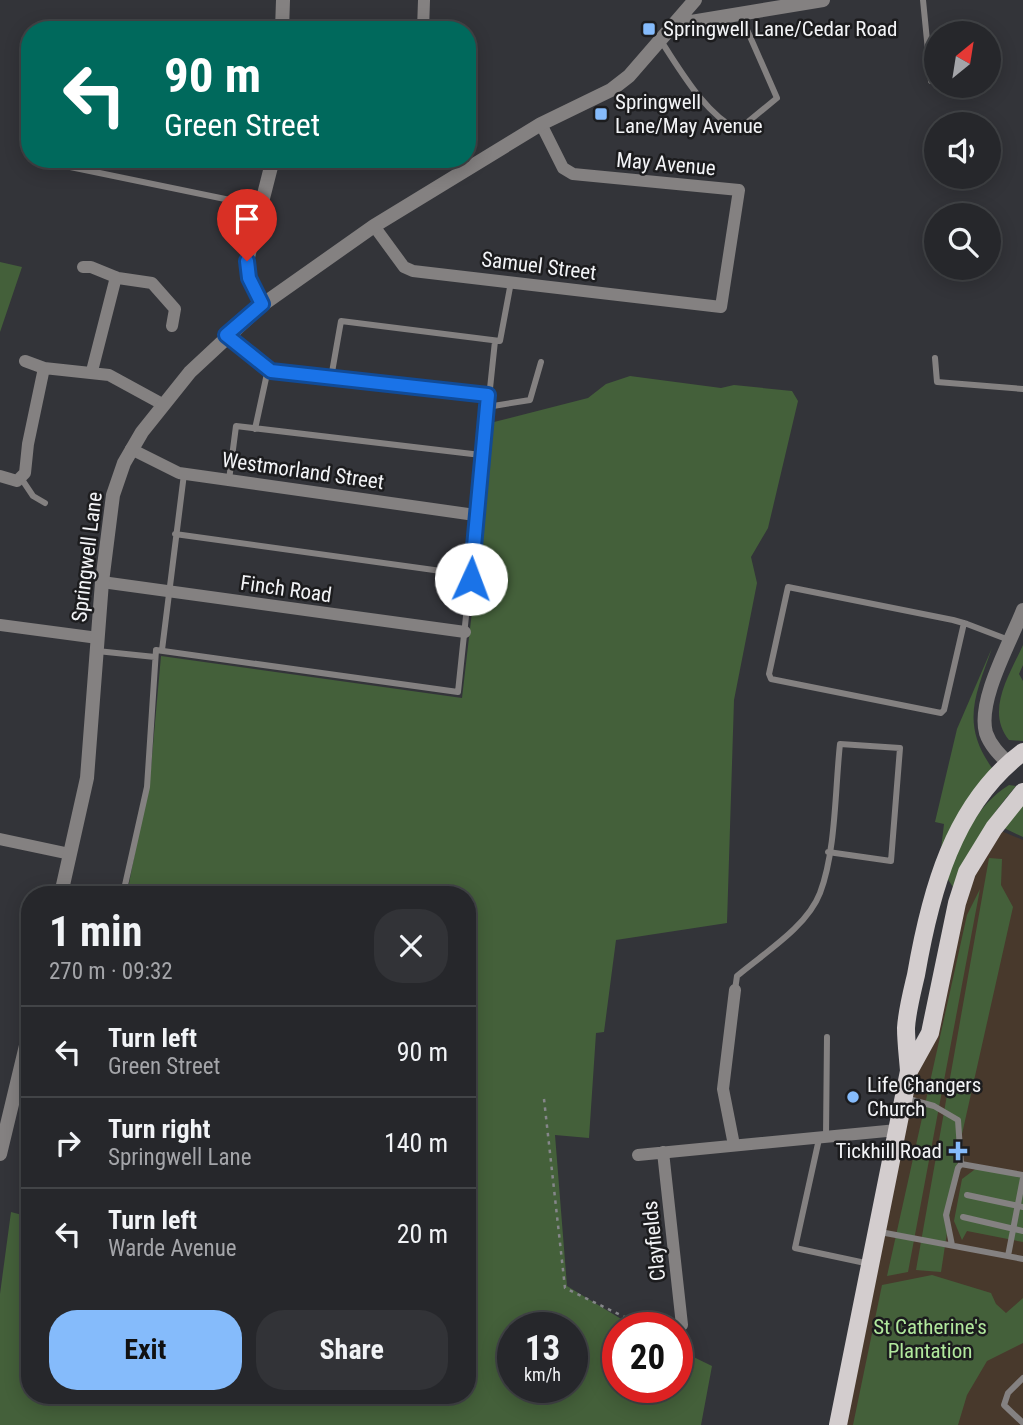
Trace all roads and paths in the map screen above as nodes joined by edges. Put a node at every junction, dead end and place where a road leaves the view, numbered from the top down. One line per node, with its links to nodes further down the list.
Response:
1 (283, 0): 7 (street)
2 (424, 0): 8 (street)
3 (695, 0): 10 (street, Springwell Lane)
4 (823, 0): 6 (street)
5 (923, 0): 9 (lane)
6 (741, 14): 10 (street); 11 (lane)
7 (282, 21)
8 (423, 21)
9 (925, 21)
10 (673, 25): 11 (street, Springwell Lane)
11 (660, 40): 12 (street, Springwell Lane)
12 (541, 124): 13 (street, Springwell Lane); 23 (street, May Avenue)
13 (476, 164)
14 (75, 168): 17 (lane)
15 (271, 168): 17 (street)
16 (469, 168): 18 (street, Springwell Lane)
17 (261, 207): 22 (street)
18 (374, 226): 21 (street, Samuel Street); 22 (street, Springwell Lane)
19 (83, 267): 20 (street)
20 (116, 277): 24 (street); 32 (street)
21 (511, 282): 23 (street, Samuel Street); 26 (lane)
22 (262, 304): 25 (street, Springwell Lane)
23 (720, 307)
24 (172, 326)
25 (226, 335): 31 (street); 36 (street, Springwell Lane)
26 (495, 341): 33 (lane); 35 (lane)
27 (935, 358): 34 (lane)
28 (25, 361): 30 (street)
29 (541, 362): 35 (lane)
30 (44, 368): 32 (street); 42 (street)
31 (268, 369): 33 (street); 37 (lane)
32 (92, 371): 36 (street)
33 (331, 378): 35 (street)
34 (1023, 389)
35 (487, 401): 39 (lane)
36 (164, 405): 38 (street, Springwell Lane)
37 (255, 429): 39 (lane); 43 (lane)
38 (131, 449): 40 (street, Westmorland Street); 48 (street, Springwell Lane)
39 (481, 455): 45 (lane)
40 (184, 474): 43 (street, Westmorland Street); 46 (lane)
41 (0, 476): 42 (street)
42 (21, 478): 44 (lane)
43 (229, 480): 45 (street, Westmorland Street)
44 (45, 503)
45 (475, 515): 47 (lane)
46 (175, 534): 47 (lane); 49 (lane)
47 (470, 575): 53 (lane)
48 (102, 582): 49 (street, Finch Road); 55 (street, Springwell Lane)
49 (167, 592): 53 (street, Finch Road); 56 (lane)
50 (1023, 610): 54 (street)
51 (964, 623): 51 (lane); 54 (lane)
52 (0, 625): 55 (street)
53 (465, 632): 56 (lane)
54 (1011, 641): 59 (street)
55 (98, 645): 57 (lane); 63 (street, Springwell Lane)
56 (162, 650): 57 (lane)
57 (155, 657): 65 (lane)
58 (1023, 752): 59 (main road)
59 (1015, 768): 68 (main road)
60 (1023, 792): 68 (main road)
61 (0, 839): 63 (street)
62 (828, 852): 62 (lane); 66 (lane)
63 (70, 853): 64 (street, Springwell Lane)
64 (63, 886)
65 (125, 886)
66 (735, 990): 74 (street)
67 (827, 1037): 73 (lane)
68 (909, 1071): 70 (main road)
69 (21, 1081): 75 (street)
70 (904, 1098): 72 (main road); 78 (lane)
71 (544, 1099): 91 (path)
72 (897, 1130): 73 (street); 84 (main road)
73 (823, 1137): 74 (street); 89 (lane)
74 (734, 1145): 76 (street)
75 (0, 1152)
76 (663, 1152): 77 (street); 90 (street, Clayfields)
77 (638, 1155)
78 (961, 1164): 79 (lane); 86 (lane)
79 (1023, 1177): 81 (lane)
80 (967, 1195): 81 (lane)
81 (1020, 1207): 83 (lane)
82 (963, 1217): 83 (lane)
83 (1013, 1229): 85 (lane); 87 (lane)
84 (878, 1231): 86 (lane); 89 (main road)
85 (1023, 1231)
86 (952, 1245): 87 (lane)
87 (1008, 1256): 88 (lane)
88 (1023, 1259)
89 (872, 1265): 96 (main road)
90 (680, 1308): 92 (path); 93 (street, Clayfields)
91 (614, 1312)
92 (668, 1312)
93 (680, 1312)
94 (1023, 1378): 95 (lane)
95 (1023, 1423)
96 (838, 1425)

